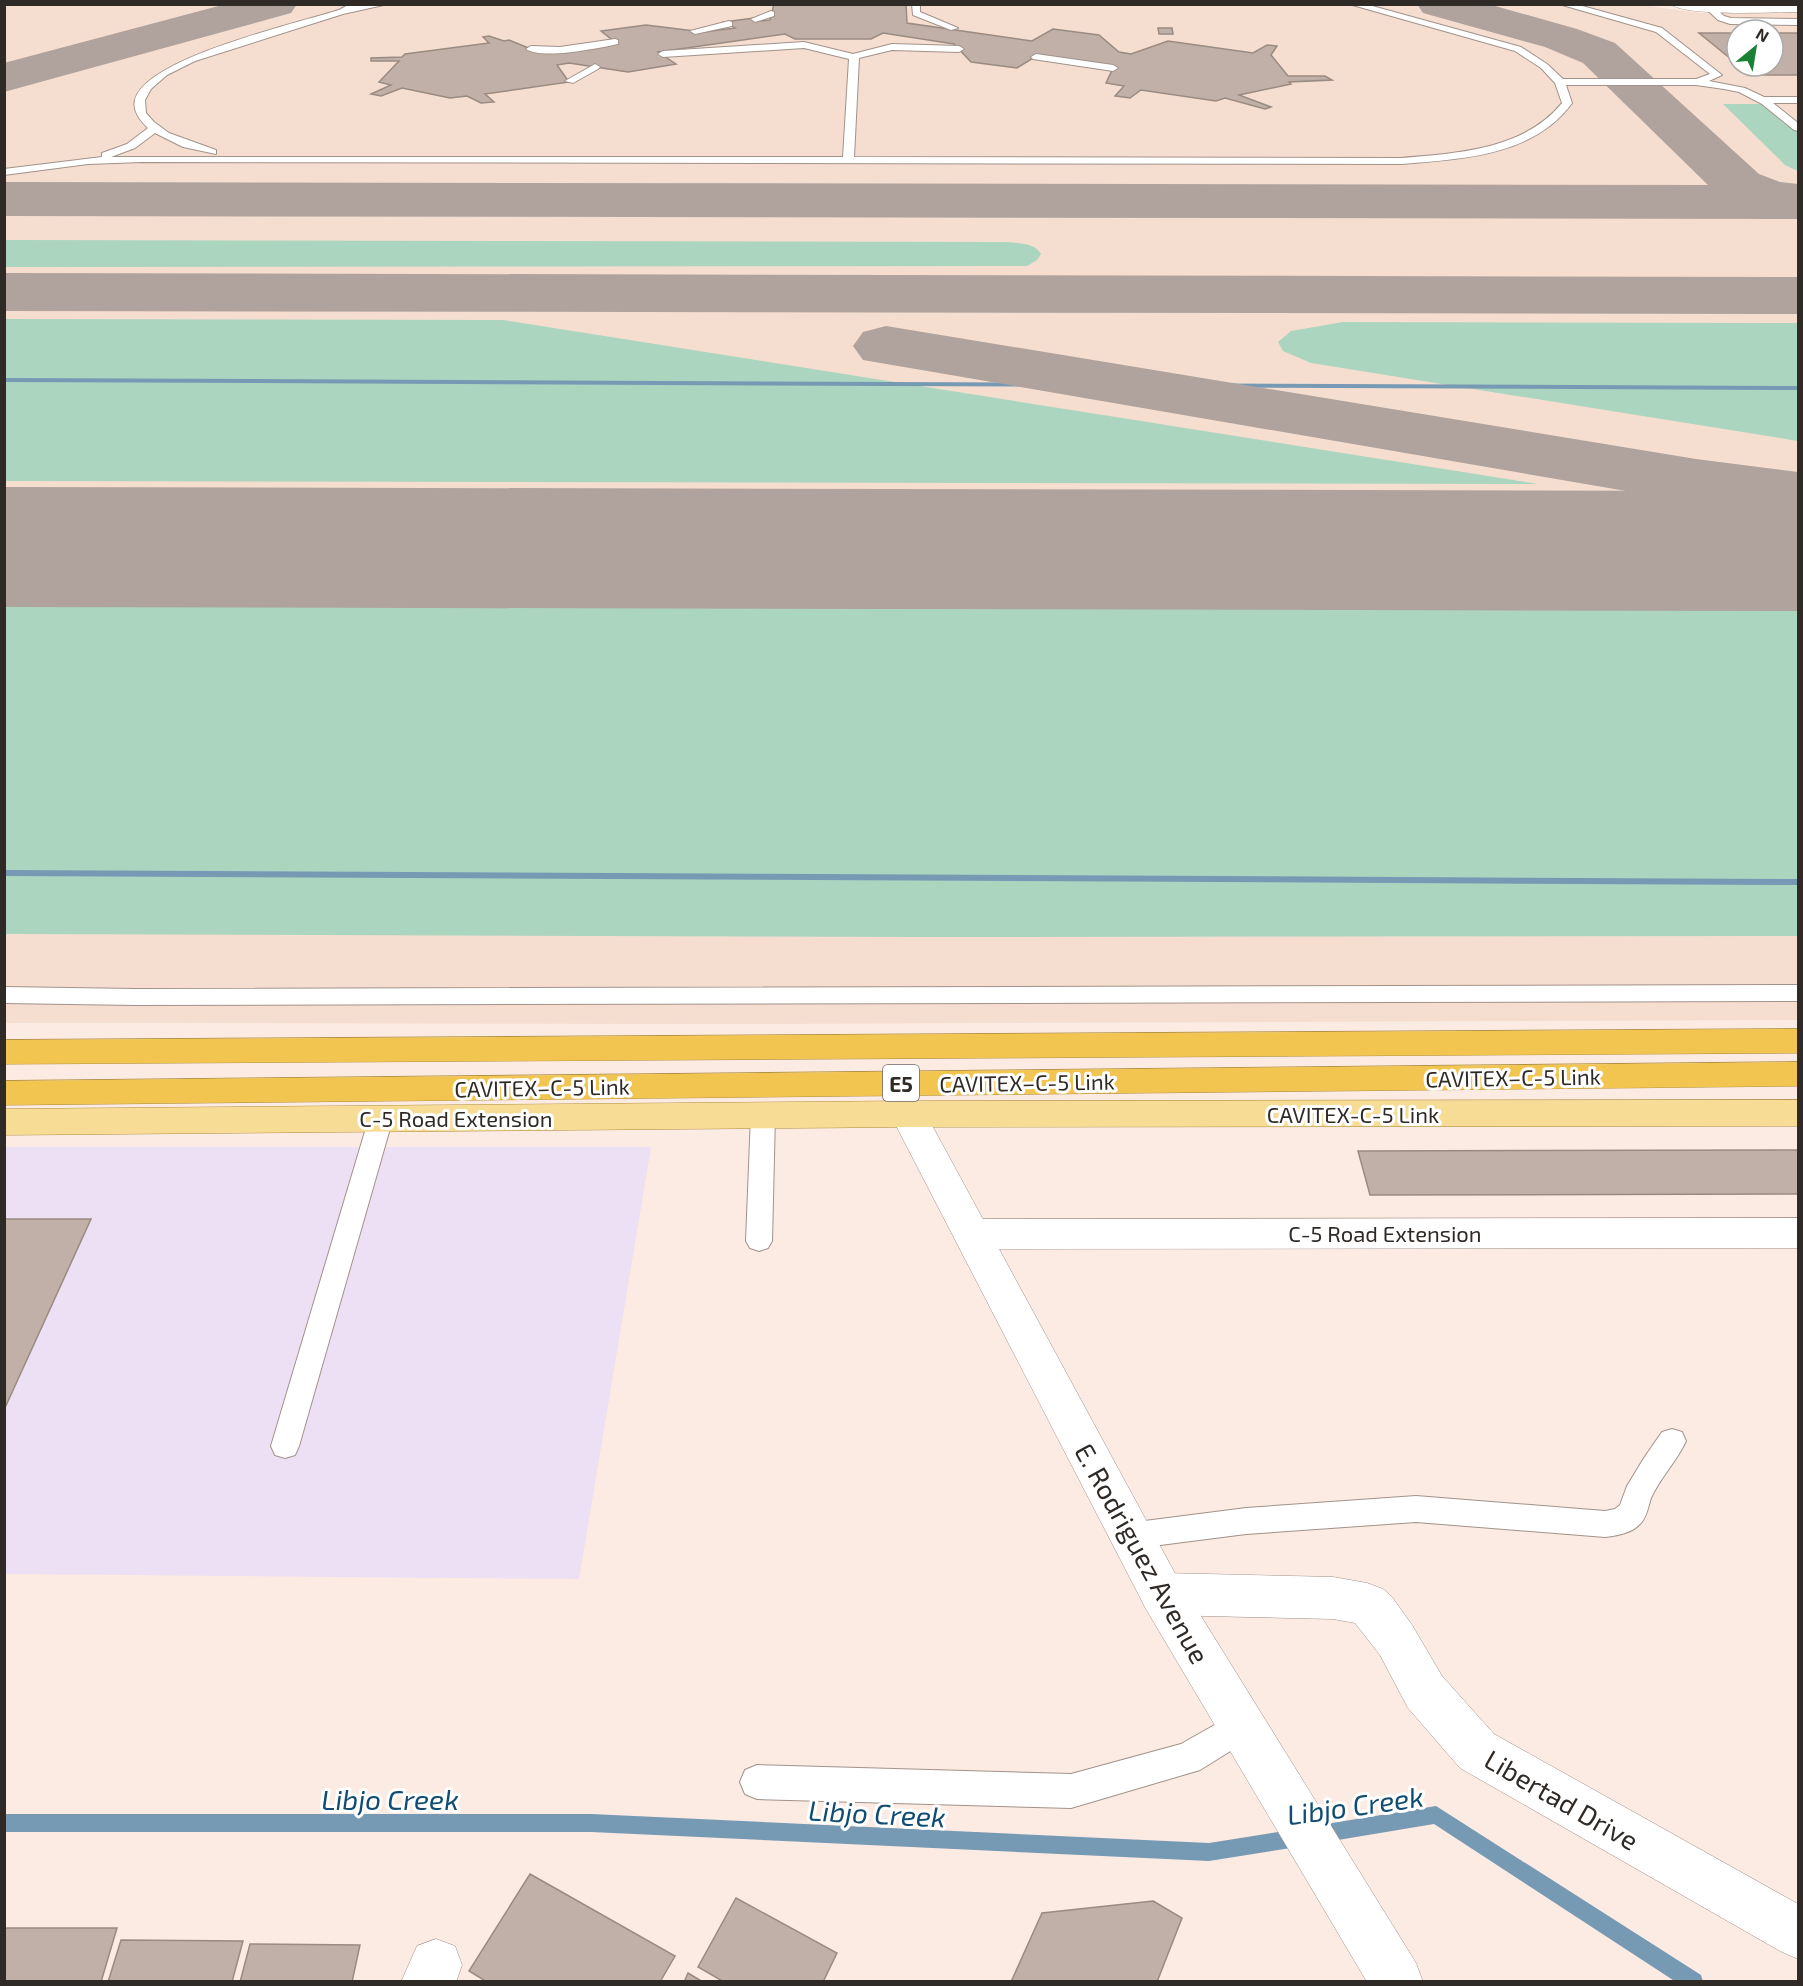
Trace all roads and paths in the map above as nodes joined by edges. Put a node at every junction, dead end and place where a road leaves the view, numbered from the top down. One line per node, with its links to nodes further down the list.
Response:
1 (357, 4): 8 (lane)
2 (384, 4): 8 (lane)
3 (1353, 4): 30 (lane)
4 (1563, 4): 28 (lane)
5 (1676, 4): 6 (street)
6 (1706, 6): 7 (street); 12 (lane)
7 (1798, 6)
8 (342, 12): 36 (lane)
9 (916, 13): 14 (lane)
10 (771, 14): 11 (lane)
11 (755, 19)
12 (1798, 22)
13 (729, 24): 15 (lane)
14 (954, 28)
15 (696, 31)
16 (773, 36): 18 (lane)
17 (615, 42): 21 (lane)
18 (782, 45): 19 (lane); 23 (lane)
19 (804, 45): 20 (lane); 24 (lane)
20 (896, 46): 22 (lane); 24 (lane)
21 (531, 49)
22 (959, 49)
23 (663, 54)
24 (854, 57): 38 (lane)
25 (1036, 57): 27 (lane)
26 (595, 67): 29 (lane)
27 (1113, 68)
28 (1717, 75): 31 (lane); 32 (lane)
29 (570, 81)
30 (1560, 82): 31 (lane); 38 (lane)
31 (1696, 82): 32 (lane)
32 (1742, 90): 33 (lane)
33 (1761, 100): 34 (lane); 35 (lane)
34 (1798, 100)
35 (1798, 128)
36 (153, 129): 37 (lane); 39 (lane)
37 (255, 160): 38 (lane); 39 (lane)
38 (848, 161)
39 (69, 163): 40 (lane)
40 (4, 172)
41 (1798, 993): 42 (lane)
42 (4, 995)
43 (1798, 1041): 44 (highway, CAVITEX–C-5 Link / E5)
44 (4, 1052)
45 (1798, 1074): 46 (highway, CAVITEX–C-5 Link / E5)
46 (4, 1093)
47 (1798, 1113): 48 (main road, CAVITEX-C-5 Link)
48 (908, 1114): 49 (main road, C-5 Road Extension); 53 (street, E. Rodriguez Avenue)
49 (762, 1115): 50 (main road, C-5 Road Extension); 54 (lane)
50 (381, 1118): 51 (main road, C-5 Road Extension); 56 (lane)
51 (4, 1122)
52 (1798, 1233): 53 (street, C-5 Road Extension)
53 (972, 1234): 57 (street, E. Rodriguez Avenue)
54 (759, 1241)
55 (1672, 1441): 57 (lane)
56 (285, 1446)
57 (1129, 1536): 58 (street, E. Rodriguez Avenue)
58 (1162, 1594): 59 (street, E. Rodriguez Avenue); 61 (street, Libertad Drive)
59 (1244, 1731): 60 (lane); 62 (street, E. Rodriguez Avenue)
60 (757, 1782)
61 (1798, 1933)
62 (1396, 1981)

